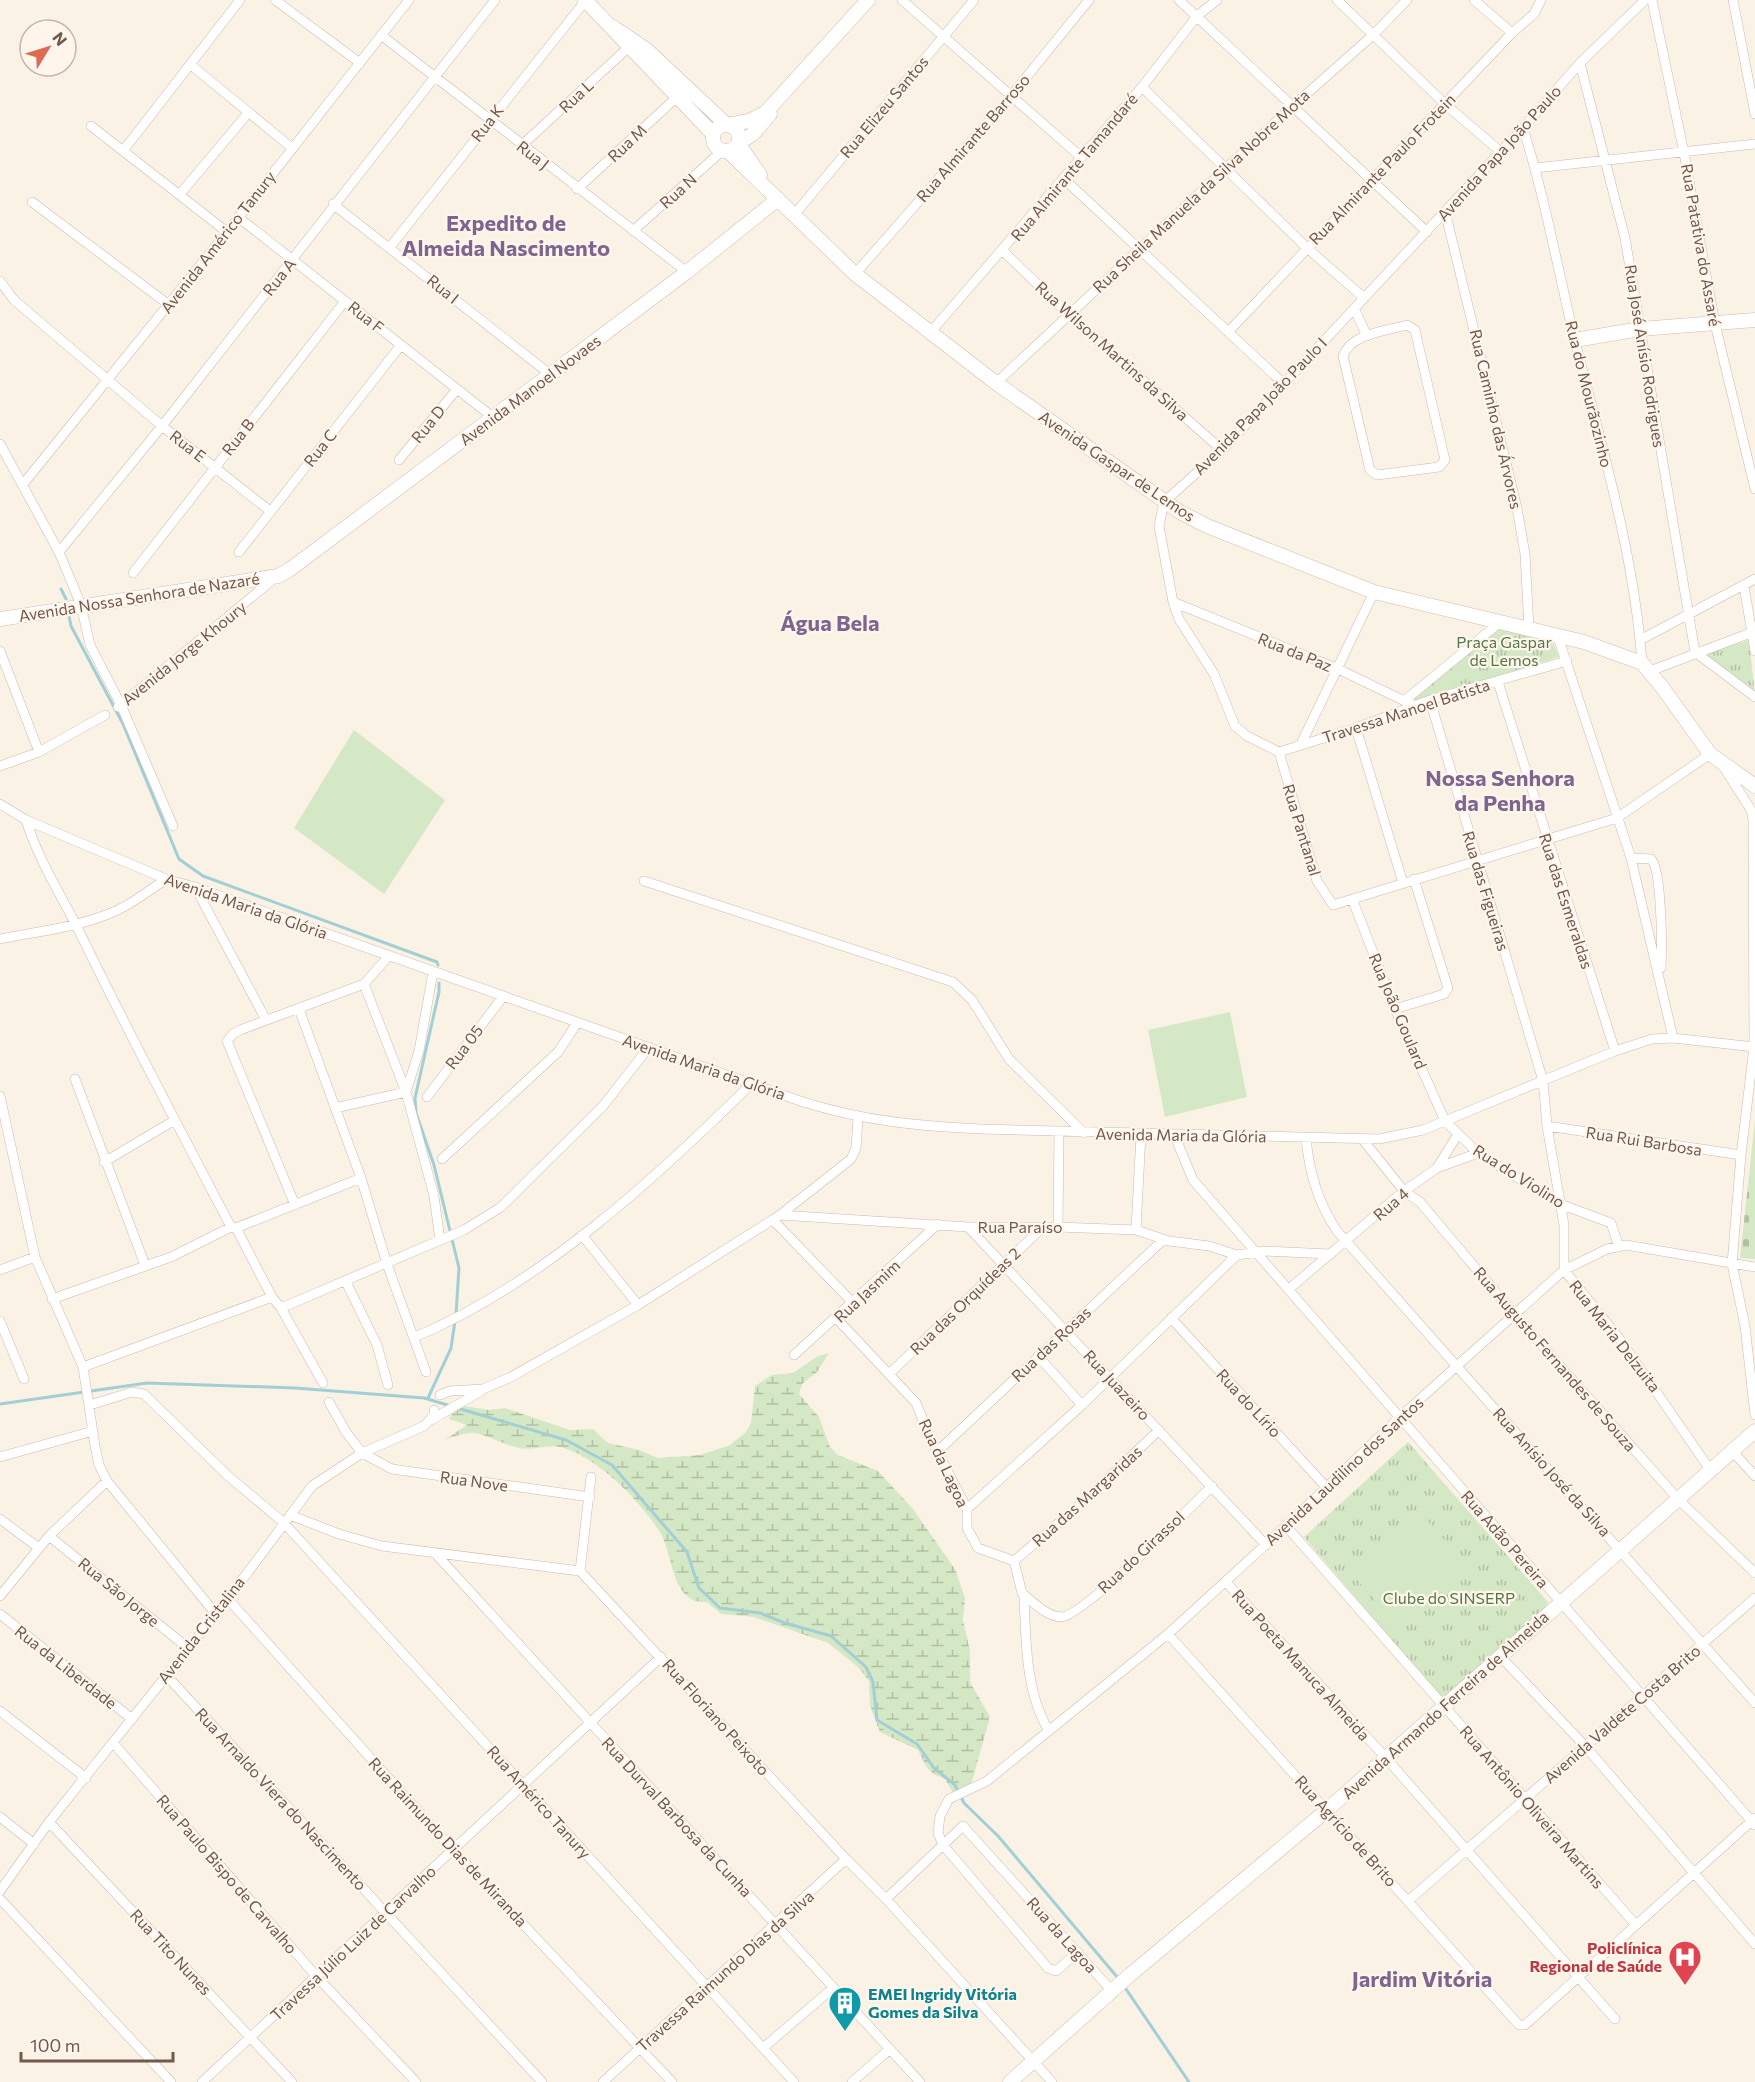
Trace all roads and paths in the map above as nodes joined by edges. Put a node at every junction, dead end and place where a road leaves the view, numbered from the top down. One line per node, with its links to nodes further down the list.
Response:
1 (240, 0): 28 (street)
2 (275, 0): 26 (street)
3 (409, 0): 22 (street, Avenida Américo Tanury)
4 (495, 0): 29 (street, Rua A)
5 (586, 0): 20 (street); 38 (street, Rua K)
6 (868, 0): 31 (street)
7 (903, 0): 24 (street)
8 (974, 0): 24 (street, Rua Elizeu Santos)
9 (1089, 0): 32 (street, Rua Almirante Barroso)
10 (1179, 0): 19 (street)
11 (1216, 0): 19 (street, Rua Almirante Tamandaré)
12 (1337, 0): 23 (street)
13 (1407, 0): 23 (street, Rua Sheila Manuela da Silva Nobre Mota)
14 (1474, 0): 21 (street)
15 (1645, 0): 27 (street, Avenida Papa João Paulo)
16 (1652, 0): 49 (street, Rua Patativa do Assaré)
17 (1733, 0): 37 (street)
18 (1539, 4): 21 (street, Rua Almirante Paulo Frotein)
19 (1197, 16): 30 (street, Rua Almirante Tamandaré); 35 (street)
20 (614, 28): 25 (street); 39 (street)
21 (1512, 33): 34 (street, Rua Almirante Paulo Frotein)
22 (381, 35): 26 (street, Avenida Américo Tanury); 29 (street, Rua J)
23 (1373, 35): 34 (street); 35 (street, Rua Sheila Manuela da Silva Nobre Mota)
24 (943, 36): 32 (street); 62 (street, Rua Elizeu Santos)
25 (630, 46): 33 (street); 44 (street, Rua L)
26 (360, 63): 45 (street, Avenida Américo Tanury)
27 (1580, 63): 41 (street, Avenida Papa João Paulo); 51 (street, Rua José Anísio Rodrigues)
28 (191, 65): 36 (street); 47 (street)
29 (435, 77): 38 (street, Rua J); 60 (street, Rua A)
30 (1142, 87): 50 (street, Rua Almirante Tamandaré); 53 (street)
31 (787, 90): 39 (street); 46 (street)
32 (1011, 96): 50 (street); 73 (street, Rua Almirante Barroso)
33 (677, 97): 42 (street); 56 (street, Rua M)
34 (1445, 104): 48 (street); 55 (street, Rua Almirante Paulo Frotein)
35 (1293, 106): 53 (street, Rua Sheila Manuela da Silva Nobre Mota); 55 (street)
36 (249, 112): 45 (street); 57 (street)
37 (1755, 114)
38 (489, 120): 44 (street, Rua J); 67 (street, Rua K)
39 (727, 125): 42 (street); 46 (street)
40 (91, 126): 47 (street)
41 (1523, 128): 48 (street, Avenida Papa João Paulo); 52 (street, Rua do Mourãozinho)
42 (713, 134): 46 (street)
43 (1755, 144): 49 (street)
44 (521, 146): 56 (street, Rua J)
45 (292, 148): 63 (street, Avenida Américo Tanury)
46 (730, 148): 58 (street, Avenida Gaspar de Lemos); 64 (street, Rua N)
47 (123, 151): 57 (street)
48 (1501, 152): 61 (street, Avenida Papa João Paulo)
49 (1684, 153): 51 (street); 81 (street, Rua Patativa do Assaré)
50 (1081, 157): 54 (street, Rua Almirante Tamandaré)
51 (1604, 160): 52 (street); 82 (street, Rua José Anísio Rodrigues)
52 (1536, 168): 86 (street, Rua do Mourãozinho)
53 (1227, 170): 68 (street); 69 (street, Rua Sheila Manuela da Silva Nobre Mota)
54 (1064, 178): 69 (street); 70 (street, Rua Almirante Tamandaré)
55 (1371, 182): 66 (street); 68 (street, Rua Almirante Paulo Frotein)
56 (577, 189): 64 (street, Rua J)
57 (180, 194): 65 (street)
58 (774, 195): 62 (street, Avenida Gaspar de Lemos); 72 (street, Avenida Manoel Novaes)
59 (32, 202): 77 (street)
60 (333, 204): 67 (street, Rua I); 71 (street, Rua A)
61 (1445, 211): 66 (street, Avenida Papa João Paulo); 115 (street, Rua Caminho das Árvores)
62 (794, 214): 73 (street, Avenida Gaspar de Lemos)
63 (238, 217): 65 (street, Avenida Américo Tanury); 71 (street, Rua F)
64 (633, 231): 72 (street, Rua J)
65 (227, 232): 77 (street, Avenida Américo Tanury)
66 (1427, 232): 75 (street, Avenida Papa João Paulo)
67 (390, 247): 88 (street, Rua I)
68 (1307, 248): 75 (street); 83 (street, Rua Almirante Paulo Frotein)
69 (1138, 250): 79 (street, Rua Sheila Manuela da Silva Nobre Mota); 83 (street)
70 (1003, 251): 79 (street, Rua Wilson Martins da Silva); 84 (street, Rua Almirante Tamandaré)
71 (293, 260): 76 (street, Rua F); 94 (street, Rua A)
72 (687, 272): 88 (street, Avenida Manoel Novaes)
73 (855, 274): 84 (street, Avenida Gaspar de Lemos)
74 (0, 280): 89 (street, Rua E)
75 (1363, 297): 78 (street, Avenida Papa João Paulo)
76 (345, 301): 87 (street, Rua F); 98 (street, Rua B)
77 (169, 305): 89 (street, Avenida Américo Tanury)
78 (1354, 308): 85 (street); 91 (street, Avenida Papa João Paulo I)
79 (1068, 314): 90 (street, Rua Sheila Manuela da Silva Nobre Mota); 96 (street, Rua Wilson Martins da Silva)
80 (1755, 320): 81 (street)
81 (1715, 324): 82 (street); 100 (street, Rua Patativa do Assaré)
82 (1640, 329): 86 (street); 112 (street, Rua José Anísio Rodrigues)
83 (1228, 332): 91 (street)
84 (930, 333): 90 (street, Avenida Gaspar de Lemos)
85 (1367, 336): 85 (street)
86 (1575, 340): 118 (street, Rua do Mourãozinho)
87 (401, 345): 92 (street, Rua F); 102 (street, Rua C)
88 (551, 375): 93 (street, Avenida Manoel Novaes)
89 (107, 379): 94 (street, Rua E); 99 (street, Avenida Américo Tanury)
90 (996, 383): 101 (street, Avenida Gaspar de Lemos)
91 (1283, 383): 96 (street, Avenida Papa João Paulo I)
92 (457, 389): 93 (street, Rua F); 97 (street, Rua D)
93 (494, 418): 106 (street, Avenida Manoel Novaes)
94 (162, 426): 98 (street, Rua E); 103 (street, Rua A)
95 (0, 444): 99 (street)
96 (1221, 450): 101 (street, Avenida Papa João Paulo I)
97 (399, 460)
98 (214, 467): 102 (street, Rua E); 105 (street, Rua B)
99 (24, 483): 103 (street)
100 (1755, 489)
101 (1164, 502): 109 (street, Avenida Gaspar de Lemos); 110 (street)
102 (270, 511): 104 (street, Rua C)
103 (59, 552): 111 (street)
104 (239, 552)
105 (133, 573)
106 (278, 576): 111 (street, Avenida Nossa Senhora de Nazaré); 129 (street, Avenida Jorge Khoury)
107 (1755, 579): 108 (street)
108 (1744, 586): 112 (street); 116 (street)
109 (1374, 592): 114 (street, Avenida Gaspar de Lemos); 124 (street)
110 (1173, 602): 124 (street, Rua da Paz); 135 (street)
111 (81, 605): 113 (street, Avenida Nossa Senhora de Nazaré); 129 (street)
112 (1688, 616): 118 (street); 121 (street, Rua José Anísio Rodrigues)
113 (0, 619)
114 (1499, 622): 115 (street, Avenida Gaspar de Lemos); 128 (street)
115 (1529, 629): 117 (street, Avenida Gaspar de Lemos)
116 (1753, 632): 120 (street); 121 (street)
117 (1557, 637): 122 (street); 123 (street, Avenida Gaspar de Lemos)
118 (1640, 640): 123 (street, Rua do Mourãozinho)
119 (0, 651): 134 (street)
120 (1755, 651)
121 (1695, 652): 123 (street); 126 (street)
122 (1567, 661): 125 (street, Travessa Manoel Batista); 140 (street)
123 (1646, 667): 136 (street)
124 (1336, 668): 128 (street, Rua da Paz); 133 (street)
125 (1498, 682): 127 (street, Travessa Manoel Batista); 143 (street, Rua das Esmeraldas)
126 (1755, 697)
127 (1430, 700): 130 (street, Travessa Manoel Batista); 145 (street, Rua das Figueiras)
128 (1404, 701): 130 (street, Rua da Paz)
129 (120, 706): 142 (street)
130 (1415, 706): 132 (street, Travessa Manoel Batista)
131 (105, 715): 134 (street)
132 (1356, 728): 133 (street, Travessa Manoel Batista); 149 (street)
133 (1301, 744): 135 (street, Travessa Manoel Batista)
134 (39, 752): 137 (street)
135 (1279, 752): 151 (street, Rua Pantanal)
136 (1715, 758): 138 (street); 140 (street); 165 (street)
137 (0, 766)
138 (1755, 786)
139 (0, 804): 141 (street, Avenida Maria da Glória)
140 (1617, 819): 143 (street); 144 (street)
141 (26, 820): 146 (street, Avenida Maria da Glória); 152 (street)
142 (173, 826)
143 (1546, 839): 145 (street); 166 (street, Rua das Esmeraldas)
144 (1631, 858): 156 (street); 156 (street)
145 (1477, 860): 147 (street); 168 (street, Rua das Figueiras)
146 (166, 879): 150 (street, Avenida Maria da Glória); 152 (street)
147 (1414, 879): 149 (street); 160 (street)
148 (644, 881): 180 (street)
149 (1403, 883): 151 (street)
150 (195, 887): 154 (street, Avenida Maria da Glória); 161 (street)
151 (1353, 901): 160 (street, Rua João Goulard)
152 (76, 924): 153 (street); 176 (street)
153 (0, 939)
154 (388, 957): 155 (street, Avenida Maria da Glória); 157 (street)
155 (433, 972): 158 (street, Avenida Maria da Glória); 170 (street)
156 (1660, 979): 163 (street)
157 (364, 984): 159 (street); 170 (street)
158 (502, 998): 162 (street, Avenida Maria da Glória); 172 (street, Rua 05)
159 (299, 1009): 161 (street); 174 (street)
160 (1395, 1009): 177 (street, Rua João Goulard)
161 (266, 1020): 194 (street)
162 (577, 1023): 164 (street, Avenida Maria da Glória); 188 (street)
163 (1673, 1038): 165 (street, Avenida Maria da Glória); 166 (street, Avenida Maria da Glória)
164 (649, 1047): 169 (street, Avenida Maria da Glória); 203 (street)
165 (1755, 1047): 187 (street)
166 (1615, 1051): 168 (street, Avenida Maria da Glória)
167 (75, 1079): 189 (street)
168 (1543, 1080): 177 (street, Avenida Maria da Glória); 178 (street, Rua Maria Delzuita)
169 (751, 1084): 175 (street, Avenida Maria da Glória); 202 (street)
170 (406, 1092): 174 (street); 203 (street)
171 (0, 1095): 173 (street)
172 (427, 1097)
173 (1, 1106): 210 (street)
174 (335, 1108): 191 (street)
175 (858, 1118): 179 (street, Avenida Maria da Glória); 195 (street)
176 (175, 1120): 189 (street); 197 (street)
177 (1445, 1121): 183 (street, Rua do Violino); 185 (street, Avenida Maria da Glória)
178 (1547, 1126): 187 (street, Rua Rui Barbosa); 193 (street, Rua Maria Delzuita)
179 (1059, 1131): 180 (street, Avenida Maria da Glória); 199 (street)
180 (1084, 1133): 181 (street, Avenida Maria da Glória)
181 (1141, 1134): 182 (street, Avenida Maria da Glória); 201 (street)
182 (1174, 1134): 184 (street, Avenida Maria da Glória); 207 (street, Rua Adão Pereira)
183 (1458, 1134): 186 (street, Rua do Violino); 190 (street, Rua 4)
184 (1306, 1138): 185 (street, Avenida Maria da Glória); 205 (street, Rua Anísio José da Silva)
185 (1363, 1140): 192 (street, Rua Augusto Fernandes de Souza)
186 (1479, 1153): 190 (street, Rua 4); 193 (street, Rua do Violino)
187 (1741, 1155): 213 (street)
188 (442, 1159)
189 (104, 1162): 214 (street)
190 (1437, 1168): 192 (street, Rua 4)
191 (361, 1178): 194 (street); 212 (street)
192 (1404, 1191): 205 (street, Rua 4); 226 (street, Rua Augusto Fernandes de Souza)
193 (1560, 1204): 206 (street, Rua do Violino); 218 (street, Rua Maria Delzuita)
194 (295, 1205): 197 (street)
195 (776, 1218): 196 (street, Rua Paraíso); 223 (street); 224 (street)
196 (938, 1224): 198 (street, Rua Paraíso); 223 (street, Rua Jasmim)
197 (234, 1227): 214 (street); 221 (street)
198 (968, 1227): 200 (street, Rua Paraíso); 215 (street, Rua Juazeiro)
199 (1058, 1227): 200 (street, Rua Paraíso); 201 (street, Rua Paraíso)
200 (1042, 1228): 215 (street, Rua das Orquídeas 2)
201 (1136, 1230): 204 (street, Rua Paraíso)
202 (582, 1235): 224 (street); 231 (street)
203 (442, 1239): 212 (street)
204 (1163, 1239): 209 (street, Rua Paraíso); 230 (street, Rua das Rosas)
205 (1347, 1243): 208 (street); 234 (street, Rua Anísio José da Silva)
206 (1619, 1246): 213 (street, Avenida Laudilino dos Santos); 218 (street, Avenida Laudilino dos Santos)
207 (1261, 1251): 208 (street, Rua Paraíso); 209 (street, Rua Paraíso); 220 (street, Rua Adão Pereira)
208 (1332, 1254): 220 (street)
209 (1237, 1255): 227 (street)
210 (35, 1257): 217 (street); 222 (street)
211 (0, 1260): 217 (street)
212 (387, 1264): 219 (street); 231 (street)
213 (1732, 1264): 216 (street, Avenida Laudilino dos Santos); 248 (street)
214 (145, 1265): 222 (street)
215 (1002, 1265): 230 (street, Rua Juazeiro); 237 (street, Rua das Orquídeas 2)
216 (1755, 1267)
217 (4, 1268)
218 (1564, 1270): 226 (street, Avenida Laudilino dos Santos); 258 (street, Rua Maria Delzuita)
219 (346, 1282): 225 (street); 241 (street)
220 (1289, 1289): 249 (street, Rua Adão Pereira)
221 (272, 1297): 225 (street); 235 (street)
222 (52, 1299): 235 (street)
223 (853, 1303): 228 (street, Rua Jasmim)
224 (638, 1305): 242 (street)
225 (281, 1308): 240 (street)
226 (1515, 1315): 234 (street, Avenida Laudilino dos Santos); 265 (street, Rua Augusto Fernandes de Souza)
227 (1171, 1318): 238 (street); 263 (street, Rua do Lírio)
228 (837, 1319): 232 (street, Rua Jasmim); 237 (street, Rua da Lagoa)
229 (0, 1321): 239 (street)
230 (1065, 1329): 233 (street, Rua das Rosas); 238 (street, Rua Juazeiro)
231 (415, 1337): 236 (street)
232 (794, 1355)
233 (1038, 1356): 246 (street); 254 (street, Rua das Rosas)
234 (1458, 1366): 249 (street, Avenida Laudilino dos Santos); 273 (street, Rua Anísio José da Silva)
235 (84, 1370): 244 (street)
236 (426, 1372)
237 (889, 1374): 254 (street, Rua da Lagoa)
238 (1110, 1378): 246 (street); 251 (street, Rua Juazeiro)
239 (24, 1379)
240 (323, 1383)
241 (388, 1385)
242 (483, 1389): 243 (street); 250 (street, Avenida Cristalina)
243 (440, 1395)
244 (90, 1401): 252 (street); 268 (street)
245 (329, 1402): 256 (street)
246 (1082, 1405): 266 (street)
247 (434, 1410): 250 (street)
248 (1755, 1415)
249 (1400, 1417): 263 (street, Avenida Laudilino dos Santos); 283 (street, Rua Adão Pereira)
250 (431, 1420): 256 (street, Avenida Cristalina)
251 (1160, 1430): 262 (street, Rua Juazeiro); 275 (street, Rua das Margaridas)
252 (93, 1431): 257 (street); 261 (street)
253 (1755, 1431): 255 (street, Avenida Armando Ferreira de Almeida)
254 (939, 1450): 266 (street, Rua da Lagoa)
255 (1733, 1452): 258 (street, Avenida Armando Ferreira de Almeida); 259 (street)
256 (362, 1453): 264 (street, Rua Nove); 268 (street, Avenida Cristalina)
257 (0, 1457)
258 (1711, 1471): 265 (street, Avenida Armando Ferreira de Almeida)
259 (1755, 1476)
260 (591, 1477): 264 (street)
261 (107, 1481): 270 (street); 284 (street)
262 (1212, 1486): 271 (street, Rua Juazeiro); 279 (street, Rua do Girassol)
263 (1328, 1488): 269 (street, Avenida Laudilino dos Santos)
264 (590, 1497): 276 (street)
265 (1678, 1499): 273 (street, Avenida Armando Ferreira de Almeida); 277 (street, Rua Augusto Fernandes de Souza)
266 (967, 1509): 275 (street, Rua da Lagoa)
267 (0, 1519): 272 (street)
268 (287, 1519): 274 (street); 282 (street, Avenida Cristalina); 303 (street, Rua Américo Tanury)
269 (1286, 1526): 271 (street, Avenida Laudilino dos Santos); 294 (street, Rua Antônio Oliveira Martins)
270 (49, 1536): 272 (street); 288 (street, Rua São Jorge)
271 (1266, 1545): 278 (street, Avenida Laudilino dos Santos)
272 (39, 1548): 280 (street)
273 (1621, 1550): 283 (street, Avenida Armando Ferreira de Almeida); 287 (street, Rua Anísio José da Silva)
274 (434, 1552): 276 (street); 297 (street, Rua Durval Barbosa da Cunha)
275 (1014, 1561): 279 (street)
276 (580, 1571): 290 (street, Rua Floriano Peixoto)
277 (1755, 1573)
278 (1226, 1582): 286 (street, Avenida Laudilino dos Santos); 301 (street, Rua Poeta Manuca Almeida)
279 (1024, 1595): 298 (street)
280 (0, 1596)
281 (1755, 1598): 287 (street, Avenida Valdete Costa Brito)
282 (228, 1599): 284 (street, Avenida Cristalina); 311 (street, Rua Raimundo Dias de Miranda)
283 (1560, 1603): 289 (street, Avenida Armando Ferreira de Almeida); 292 (street, Rua Adão Pereira)
284 (215, 1613): 288 (street, Avenida Cristalina)
285 (0, 1614): 296 (street, Rua da Liberdade)
286 (1168, 1634): 298 (street, Avenida Laudilino dos Santos); 305 (street, Rua Agrício de Brito)
287 (1702, 1643): 292 (street, Avenida Valdete Costa Brito); 293 (street, Rua Anísio José da Silva)
288 (188, 1648): 291 (street, Avenida Cristalina)
289 (1499, 1654): 294 (street, Avenida Armando Ferreira de Almeida); 300 (street)
290 (662, 1657): 297 (street, Travessa Júlio Luiz de Carvalho); 313 (street, Rua Floriano Peixoto)
291 (166, 1675): 296 (street, Avenida Cristalina); 319 (street, Rua Arnaldo Viera do Nascimento)
292 (1642, 1696): 300 (street, Avenida Valdete Costa Brito); 307 (street, Rua Adão Pereira)
293 (1755, 1703)
294 (1442, 1706): 301 (street, Avenida Armando Ferreira de Almeida); 304 (street, Rua Antônio Oliveira Martins)
295 (0, 1711): 302 (street)
296 (132, 1719): 299 (street, Avenida Cristalina)
297 (590, 1723): 303 (street, Travessa Júlio Luiz de Carvalho); 320 (street, Rua Durval Barbosa da Cunha)
298 (1049, 1731): 310 (street, Avenida Laudilino dos Santos)
299 (114, 1743): 302 (street, Avenida Cristalina); 324 (street, Rua Paulo Bispo de Carvalho)
300 (1585, 1746): 304 (street, Avenida Valdete Costa Brito); 314 (street)
301 (1385, 1757): 305 (street, Avenida Armando Ferreira de Almeida); 312 (street, Rua Poeta Manuca Almeida)
302 (86, 1778): 308 (street, Avenida Cristalina)
303 (524, 1785): 311 (street, Travessa Júlio Luiz de Carvalho); 326 (street, Rua Américo Tanury)
304 (1526, 1798): 312 (street, Avenida Valdete Costa Brito); 321 (street, Rua Antônio Oliveira Martins)
305 (1327, 1809): 318 (street, Rua Agrício de Brito); 328 (street, Avenida Armando Ferreira de Almeida)
306 (0, 1817): 309 (street)
307 (1754, 1821): 314 (street)
308 (49, 1822): 309 (street, Avenida Cristalina); 330 (street, Rua Tito Nunes)
309 (34, 1844): 315 (street, Avenida Cristalina)
310 (943, 1845): 317 (street); 323 (street); 323 (street, Rua da Lagoa)
311 (453, 1850): 319 (street, Travessa Júlio Luiz de Carvalho); 331 (street, Rua Raimundo Dias de Miranda)
312 (1465, 1851): 318 (street, Avenida Valdete Costa Brito); 325 (street, Rua Poeta Manuca Almeida)
313 (846, 1859): 317 (street, Rua Floriano Peixoto); 320 (street, Travessa Raimundo Dias da Silva)
314 (1694, 1872): 321 (street); 322 (street)
315 (0, 1891)
316 (0, 1899): 335 (street)
317 (886, 1899): 334 (street, Rua Floriano Peixoto)
318 (1408, 1900): 325 (street, Rua Agrício de Brito)
319 (386, 1912): 324 (street, Travessa Júlio Luiz de Carvalho); 339 (street, Rua Arnaldo Viera do Nascimento)
320 (776, 1925): 326 (street, Travessa Raimundo Dias da Silva); 327 (street, Rua Durval Barbosa da Cunha)
321 (1636, 1925): 325 (street)
322 (1755, 1944)
323 (1078, 1953): 328 (street, Rua da Lagoa)
324 (317, 1977): 330 (street, Travessa Júlio Luiz de Carvalho); 338 (street, Rua Paulo Bispo de Carvalho)
325 (1579, 1978): 329 (street, Rua Poeta Manuca Almeida)
326 (708, 1987): 331 (street, Travessa Raimundo Dias da Silva); 332 (street, Rua Américo Tanury)
327 (833, 1988): 332 (street); 333 (street, Rua Durval Barbosa da Cunha)
328 (1114, 1989): 334 (street, Avenida Armando Ferreira de Almeida)
329 (1614, 2019)
330 (251, 2036): 336 (street, Travessa Júlio Luiz de Carvalho); 337 (street, Rua Tito Nunes)
331 (641, 2047): 340 (street, Travessa Raimundo Dias da Silva); 341 (street, Rua Raimundo Dias de Miranda)
332 (764, 2048): 342 (street, Rua Américo Tanury)
333 (890, 2049): 343 (street); 344 (street, Rua Durval Barbosa da Cunha)
334 (1033, 2061): 345 (street, Avenida Armando Ferreira de Almeida); 346 (street, Rua Floriano Peixoto)
335 (171, 2082)
336 (202, 2082)
337 (292, 2082)
338 (416, 2082)
339 (542, 2082)
340 (603, 2082)
341 (672, 2082)
342 (794, 2082)
343 (852, 2082)
344 (920, 2082)
345 (1010, 2082)
346 (1052, 2082)

